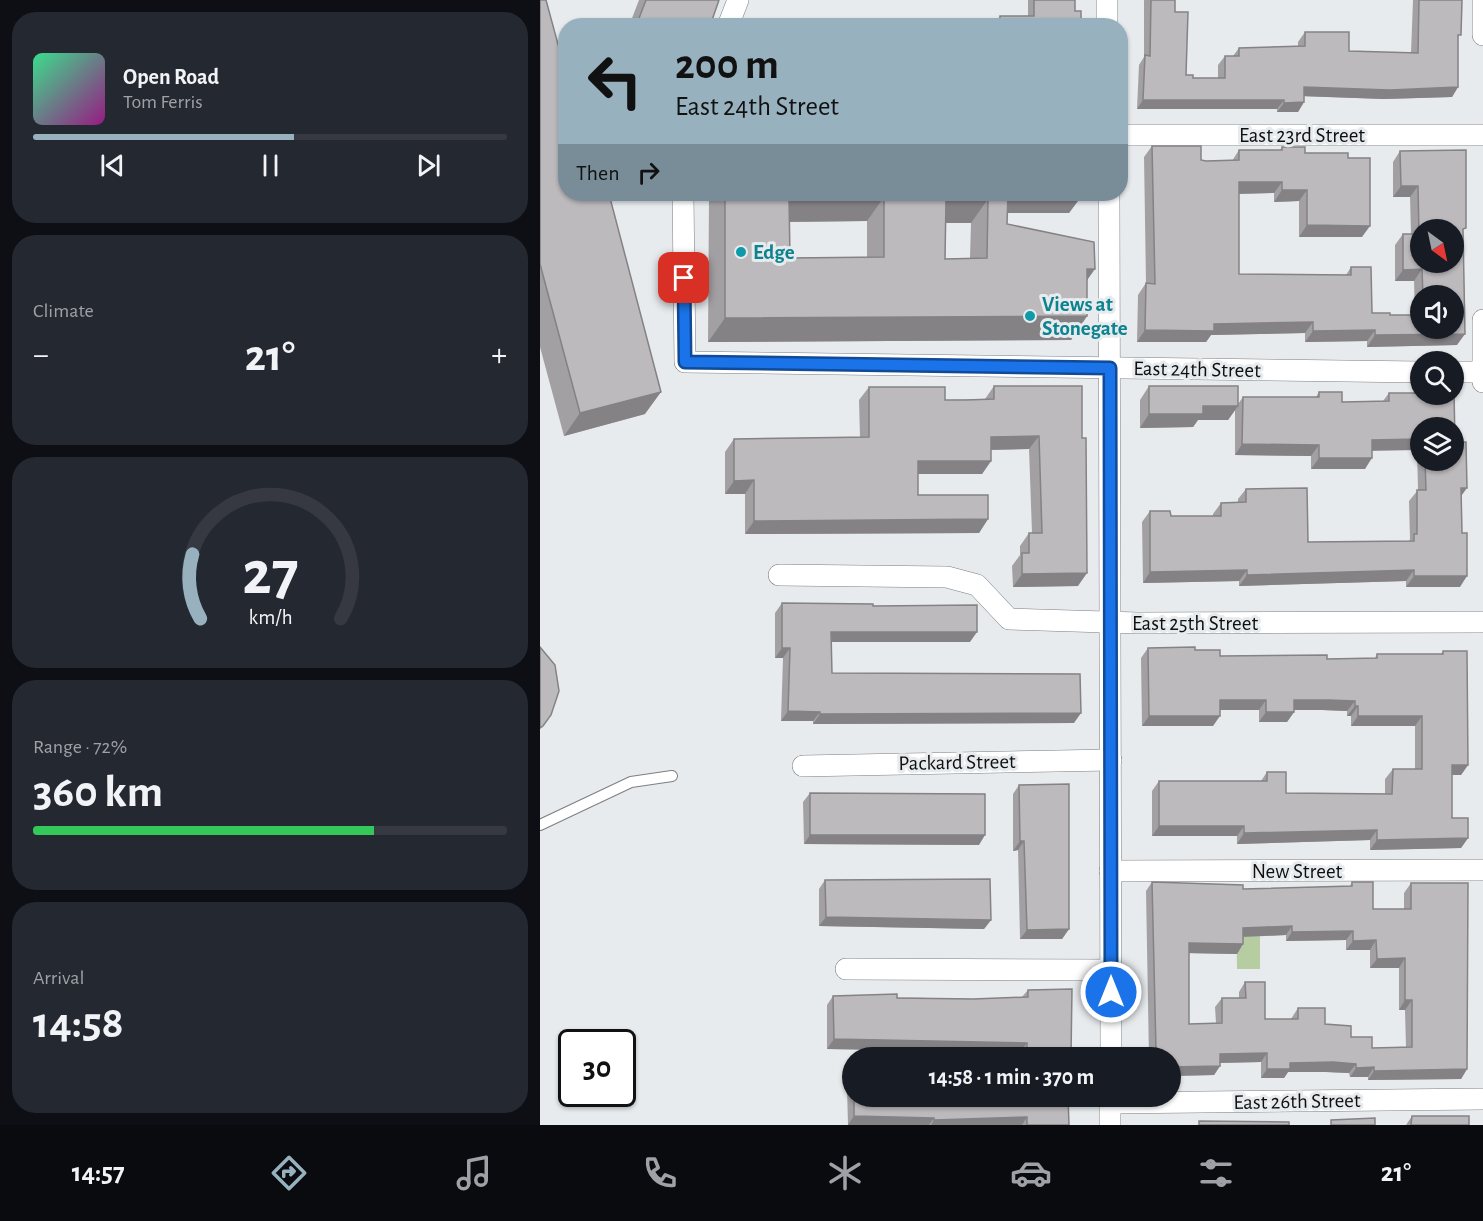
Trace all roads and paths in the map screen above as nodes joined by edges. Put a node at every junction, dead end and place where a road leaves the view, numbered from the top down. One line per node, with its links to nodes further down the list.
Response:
1 (738, 0): 4 (street)
2 (1107, 0): 5 (street)
3 (1483, 0): 6 (street)
4 (731, 18)
5 (1107, 18)
6 (1483, 35)
7 (1128, 135): 8 (street, East 23rd Street)
8 (1483, 135)
9 (683, 201): 12 (street, East 24th Street)
10 (1109, 201): 12 (street)
11 (1483, 320): 15 (street)
12 (1110, 368): 13 (street, East 24th Street); 18 (street)
13 (1410, 372)
14 (1464, 372): 15 (street)
15 (1483, 372): 16 (street)
16 (1483, 382)
17 (779, 575): 18 (street, East 25th Street)
18 (1111, 622): 19 (street, East 25th Street); 20 (street)
19 (1483, 622)
20 (1111, 760): 21 (street, Packard Street); 25 (street)
21 (803, 766)
22 (672, 776): 23 (lane)
23 (540, 825)
24 (1483, 870): 25 (street, New Street)
25 (1110, 871): 27 (street)
26 (846, 969): 27 (street)
27 (1111, 970): 28 (street)
28 (1111, 1047)
29 (1483, 1099): 30 (street, East 26th Street)
30 (1181, 1100)
31 (1110, 1107): 32 (street)
32 (1110, 1125)

